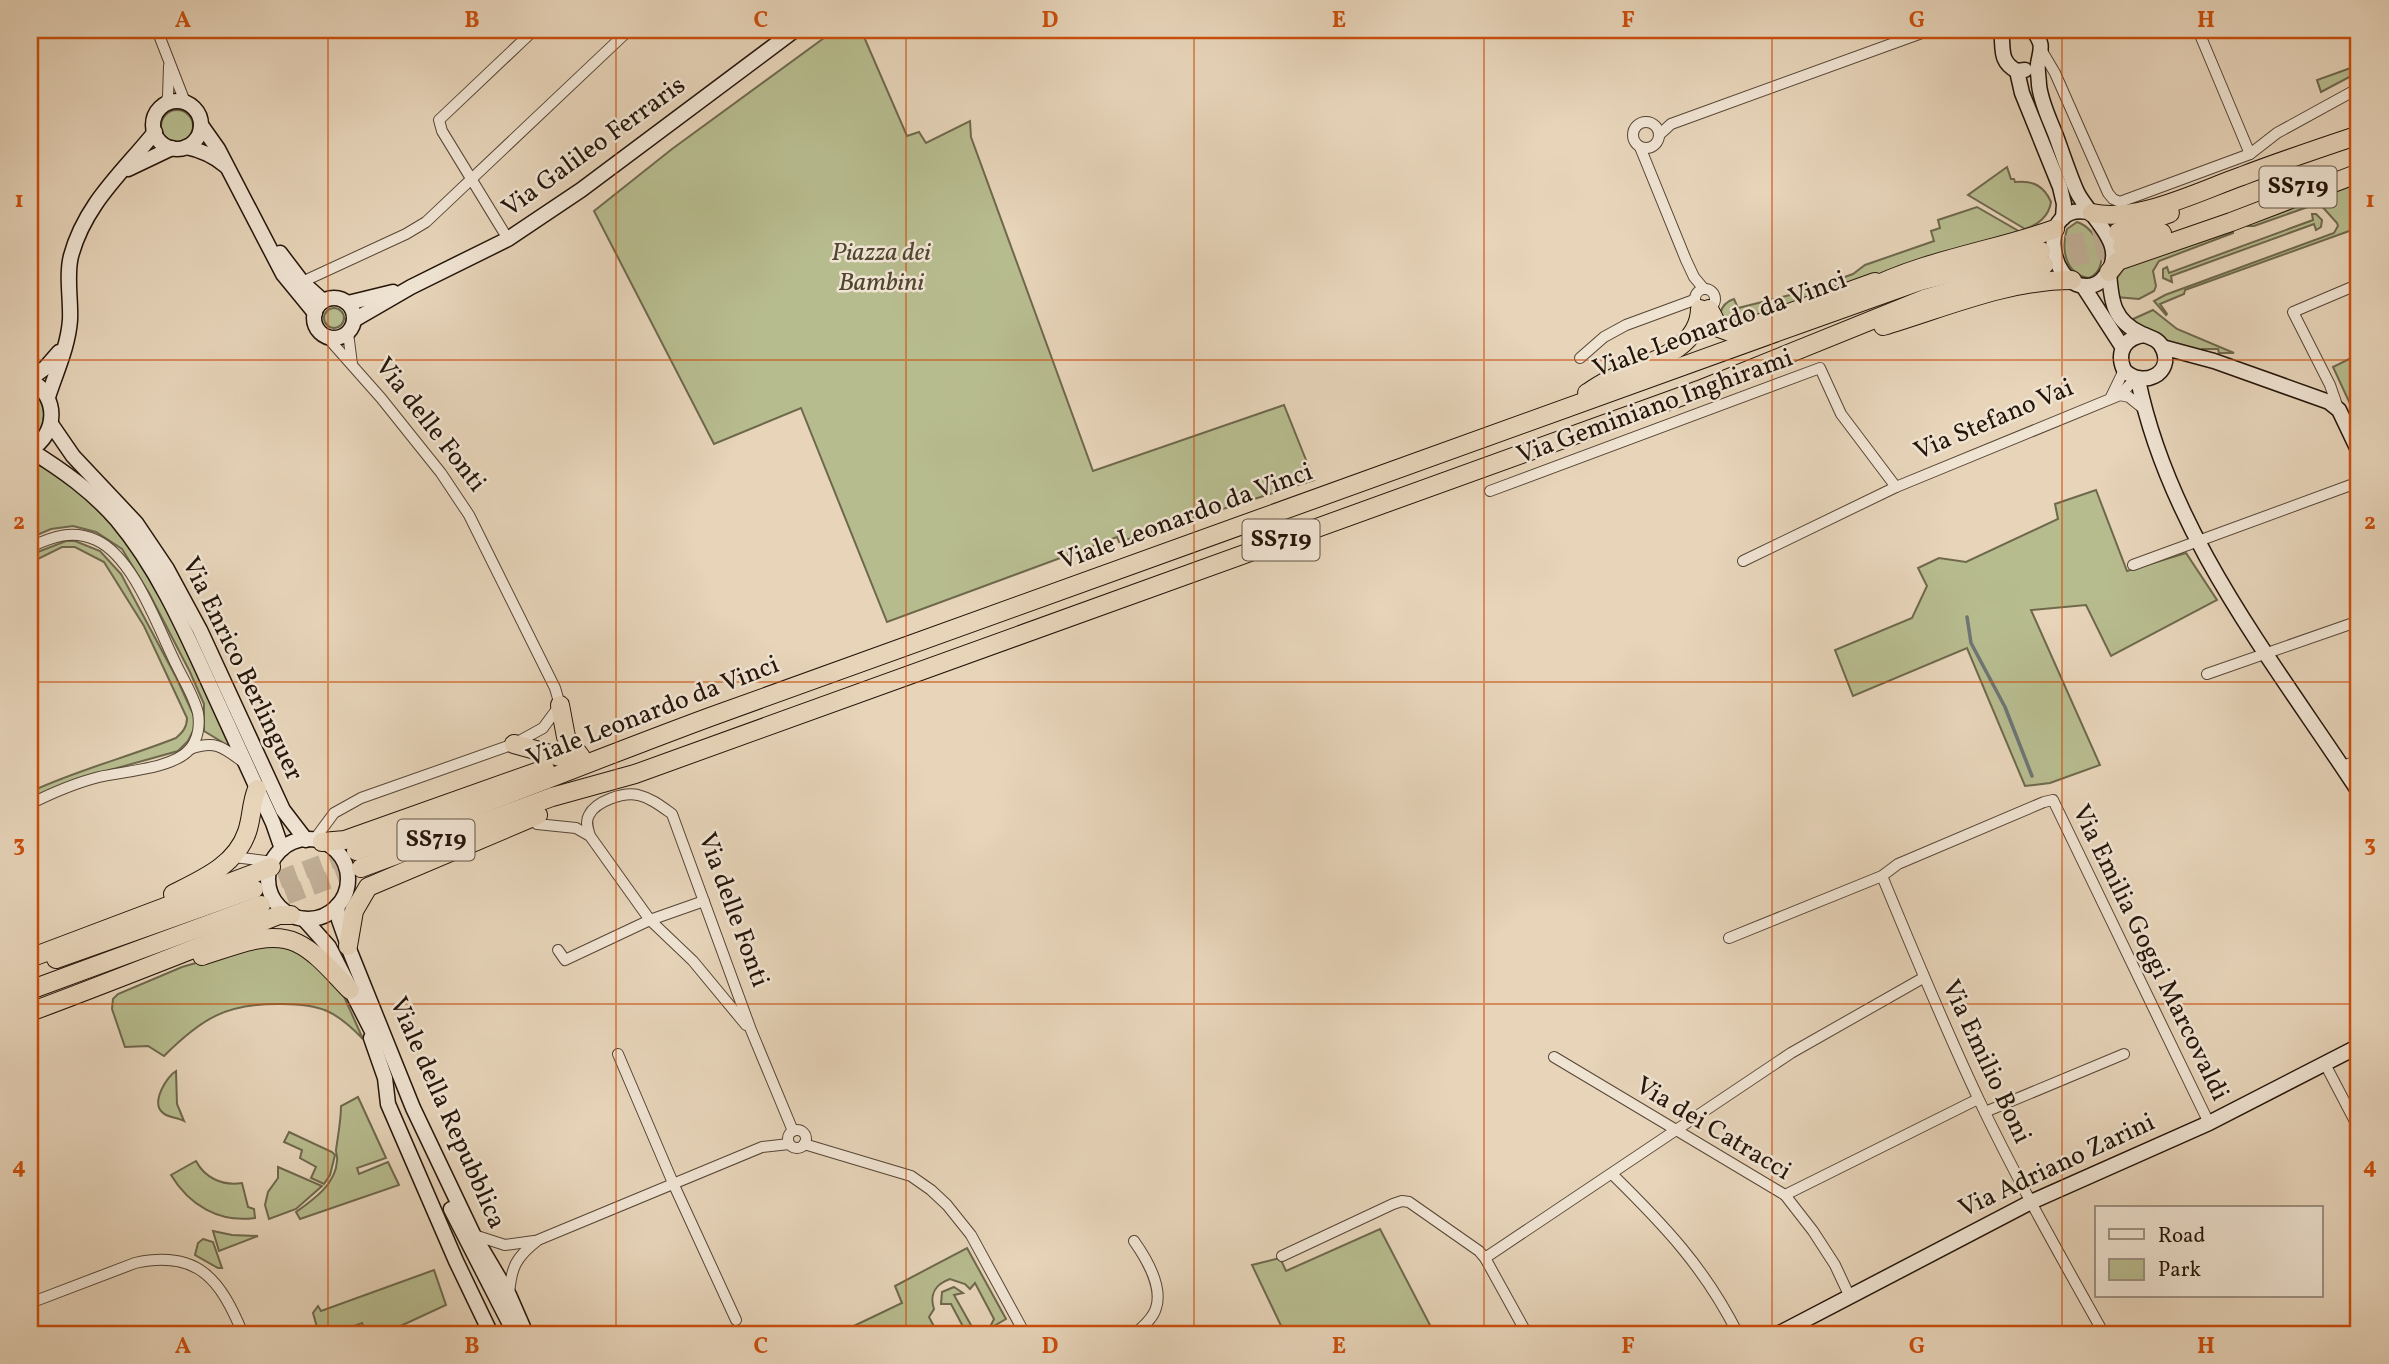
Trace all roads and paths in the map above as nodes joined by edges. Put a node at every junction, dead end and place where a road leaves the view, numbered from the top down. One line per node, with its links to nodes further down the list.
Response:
1 (157, 30): 10 (street)
2 (534, 30): 27 (street)
3 (629, 30): 27 (street)
4 (795, 30): 31 (street, Via Galileo Ferraris)
5 (1930, 30): 17 (street)
6 (2001, 30): 11 (street)
7 (2033, 30): 9 (street)
8 (2198, 30): 22 (street)
9 (2040, 57): 11 (street); 22 (street); 28 (street)
10 (169, 62): 13 (street); 14 (street)
11 (2017, 71): 29 (street)
12 (2359, 88): 22 (street)
13 (185, 102): 14 (street); 15 (street)
14 (164, 105): 16 (street)
15 (201, 125): 20 (street); 24 (street)
16 (155, 132): 20 (street); 25 (street)
17 (1659, 135): 21 (street); 21 (street)
18 (2359, 135): 28 (highway)
19 (2359, 143): 23 (highway, SS719)
20 (179, 147): 24 (street); 25 (street)
21 (1645, 147): 38 (street)
22 (2250, 154)
23 (2359, 165)
24 (227, 167): 30 (street)
25 (124, 171): 46 (street)
26 (2359, 173): 32 (highway)
27 (471, 180): 31 (street); 34 (street)
28 (2091, 213): 29 (street); 32 (street)
29 (2059, 223): 33 (highway); 35 (street)
30 (260, 226): 34 (street); 41 (street, Via delle Fonti)
31 (508, 239): 37 (street, Via Galileo Ferraris)
32 (2109, 272): 35 (street); 44 (street)
33 (1892, 277): 38 (highway); 42 (highway)
34 (302, 282): 39 (street)
35 (2077, 283): 48 (street); 50 (highway)
36 (2359, 284): 52 (street)
37 (411, 287): 40 (street); 43 (street)
38 (1701, 300): 49 (street); 60 (highway)
39 (323, 301): 40 (street); 41 (street)
40 (348, 303): 43 (street, Via delle Fonti)
41 (314, 313): 45 (street, Via delle Fonti)
42 (1805, 321): 50 (highway, Viale Leonardo da Vinci / SS719); 60 (highway, Viale Leonardo da Vinci / SS719)
43 (351, 327): 45 (street); 51 (street, Via delle Fonti)
44 (2145, 335): 47 (street); 48 (street)
45 (327, 337): 51 (street, Via delle Fonti)
46 (67, 343): 54 (street); 57 (street)
47 (2162, 347): 53 (street); 56 (street)
48 (2123, 348): 53 (street)
49 (1580, 358)
50 (1776, 358): 82 (highway, Viale Leonardo da Vinci / SS719)
51 (352, 364): 74 (street, Via delle Fonti)
52 (2324, 373): 56 (street); 59 (street)
53 (2137, 377): 55 (street, Via Stefano Vai); 58 (street)
54 (30, 380): 57 (street)
55 (2115, 396): 58 (street); 65 (street, Via Stefano Vai)
56 (2315, 396): 59 (street)
57 (48, 397): 61 (street, Via Enrico Berlinguer)
58 (2144, 407): 67 (street)
59 (2339, 410): 63 (street)
60 (1551, 415): 77 (highway, Viale Leonardo da Vinci / SS719)
61 (51, 424): 62 (street, Via Enrico Berlinguer); 88 (street, Via Enrico Berlinguer)
62 (30, 450): 80 (street, Via Enrico Berlinguer)
63 (2359, 452)
64 (2359, 482): 67 (street)
65 (1896, 487): 66 (street, Via Geminiano Inghirami); 69 (street, Via Stefano Vai)
66 (1490, 491)
67 (2197, 542): 70 (street); 72 (street)
68 (30, 547): 76 (street)
69 (1743, 561)
70 (2133, 565)
71 (2359, 621): 72 (street)
72 (2267, 654): 73 (street); 81 (street)
73 (2207, 674)
74 (560, 705): 75 (street); 78 (highway)
75 (514, 744): 78 (highway); 88 (street)
76 (190, 749): 80 (street); 85 (street)
77 (602, 757): 78 (highway); 82 (highway, Viale Leonardo da Vinci / SS719)
78 (576, 758): 88 (highway)
79 (2359, 760): 81 (street)
80 (246, 764): 83 (street, Via Enrico Berlinguer)
81 (2343, 766): 84 (street)
82 (635, 774): 86 (highway)
83 (257, 789): 89 (street, Via Enrico Berlinguer); 90 (highway)
84 (2359, 792)
85 (30, 804)
86 (531, 817): 87 (street); 93 (highway)
87 (590, 836): 95 (street, Via delle Fonti); 97 (street)
88 (314, 841): 89 (street); 94 (street)
89 (282, 849): 91 (street)
90 (234, 857): 91 (street); 98 (highway)
91 (272, 865): 96 (street); 98 (highway)
92 (1882, 876): 99 (street); 105 (street, Via Emilio Boni); 117 (street, Via Emilia Goggi Marcovaldi)
93 (385, 879): 94 (highway); 100 (highway)
94 (342, 898): 96 (street); 100 (street, Viale della Repubblica)
95 (704, 901): 97 (street); 109 (street, Via delle Fonti)
96 (297, 917): 104 (highway); 107 (street, Viale della Repubblica)
97 (650, 920): 101 (street); 109 (street)
98 (89, 934): 102 (highway)
99 (1729, 938)
100 (348, 946): 127 (street, Viale della Repubblica)
101 (558, 950)
102 (30, 958)
103 (30, 968): 106 (highway)
104 (144, 969): 107 (highway); 108 (highway)
105 (1923, 978): 115 (street, Via Emilio Boni); 120 (street)
106 (30, 990)
107 (354, 997): 137 (street, Viale della Repubblica); 138 (street, Viale della Repubblica)
108 (30, 1012)
109 (751, 1030): 119 (street, Via delle Fonti)
110 (2359, 1046): 114 (street, Via Adriano Zarini)
111 (618, 1054): 124 (street)
112 (2124, 1054): 116 (street)
113 (1554, 1057): 120 (street, Via dei Catracci)
114 (2325, 1064): 117 (street, Via Adriano Zarini); 118 (street)
115 (1978, 1099): 116 (street, Via Emilio Boni); 125 (street)
116 (1985, 1112): 126 (street, Via Emilio Boni)
117 (2209, 1123): 126 (street, Via Adriano Zarini)
118 (2359, 1129)
119 (793, 1131): 121 (street); 122 (street, Via delle Fonti)
120 (1678, 1131): 123 (street); 125 (street, Via dei Catracci)
121 (789, 1144): 122 (street); 124 (street)
122 (804, 1144): 140 (street)
123 (1612, 1174): 131 (street); 143 (street)
124 (673, 1183): 128 (street); 135 (street)
125 (1785, 1195): 133 (street, Via dei Catracci)
126 (2031, 1202): 133 (street, Via Adriano Zarini); 145 (street, Via Emilio Boni)
127 (473, 1234): 128 (street); 132 (street, Viale della Repubblica)
128 (538, 1240): 132 (street)
129 (1134, 1241): 141 (street)
130 (1282, 1256): 131 (street)
131 (1485, 1258): 142 (street)
132 (509, 1295): 139 (street, Viale della Repubblica)
133 (1849, 1295): 144 (street, Via Adriano Zarini)
134 (30, 1303): 136 (street)
135 (736, 1320)
136 (243, 1334)
137 (491, 1334)
138 (515, 1334)
139 (526, 1334)
140 (1025, 1334)
141 (1135, 1334)
142 (1527, 1334)
143 (1738, 1334)
144 (1778, 1334)
145 (2104, 1334)

